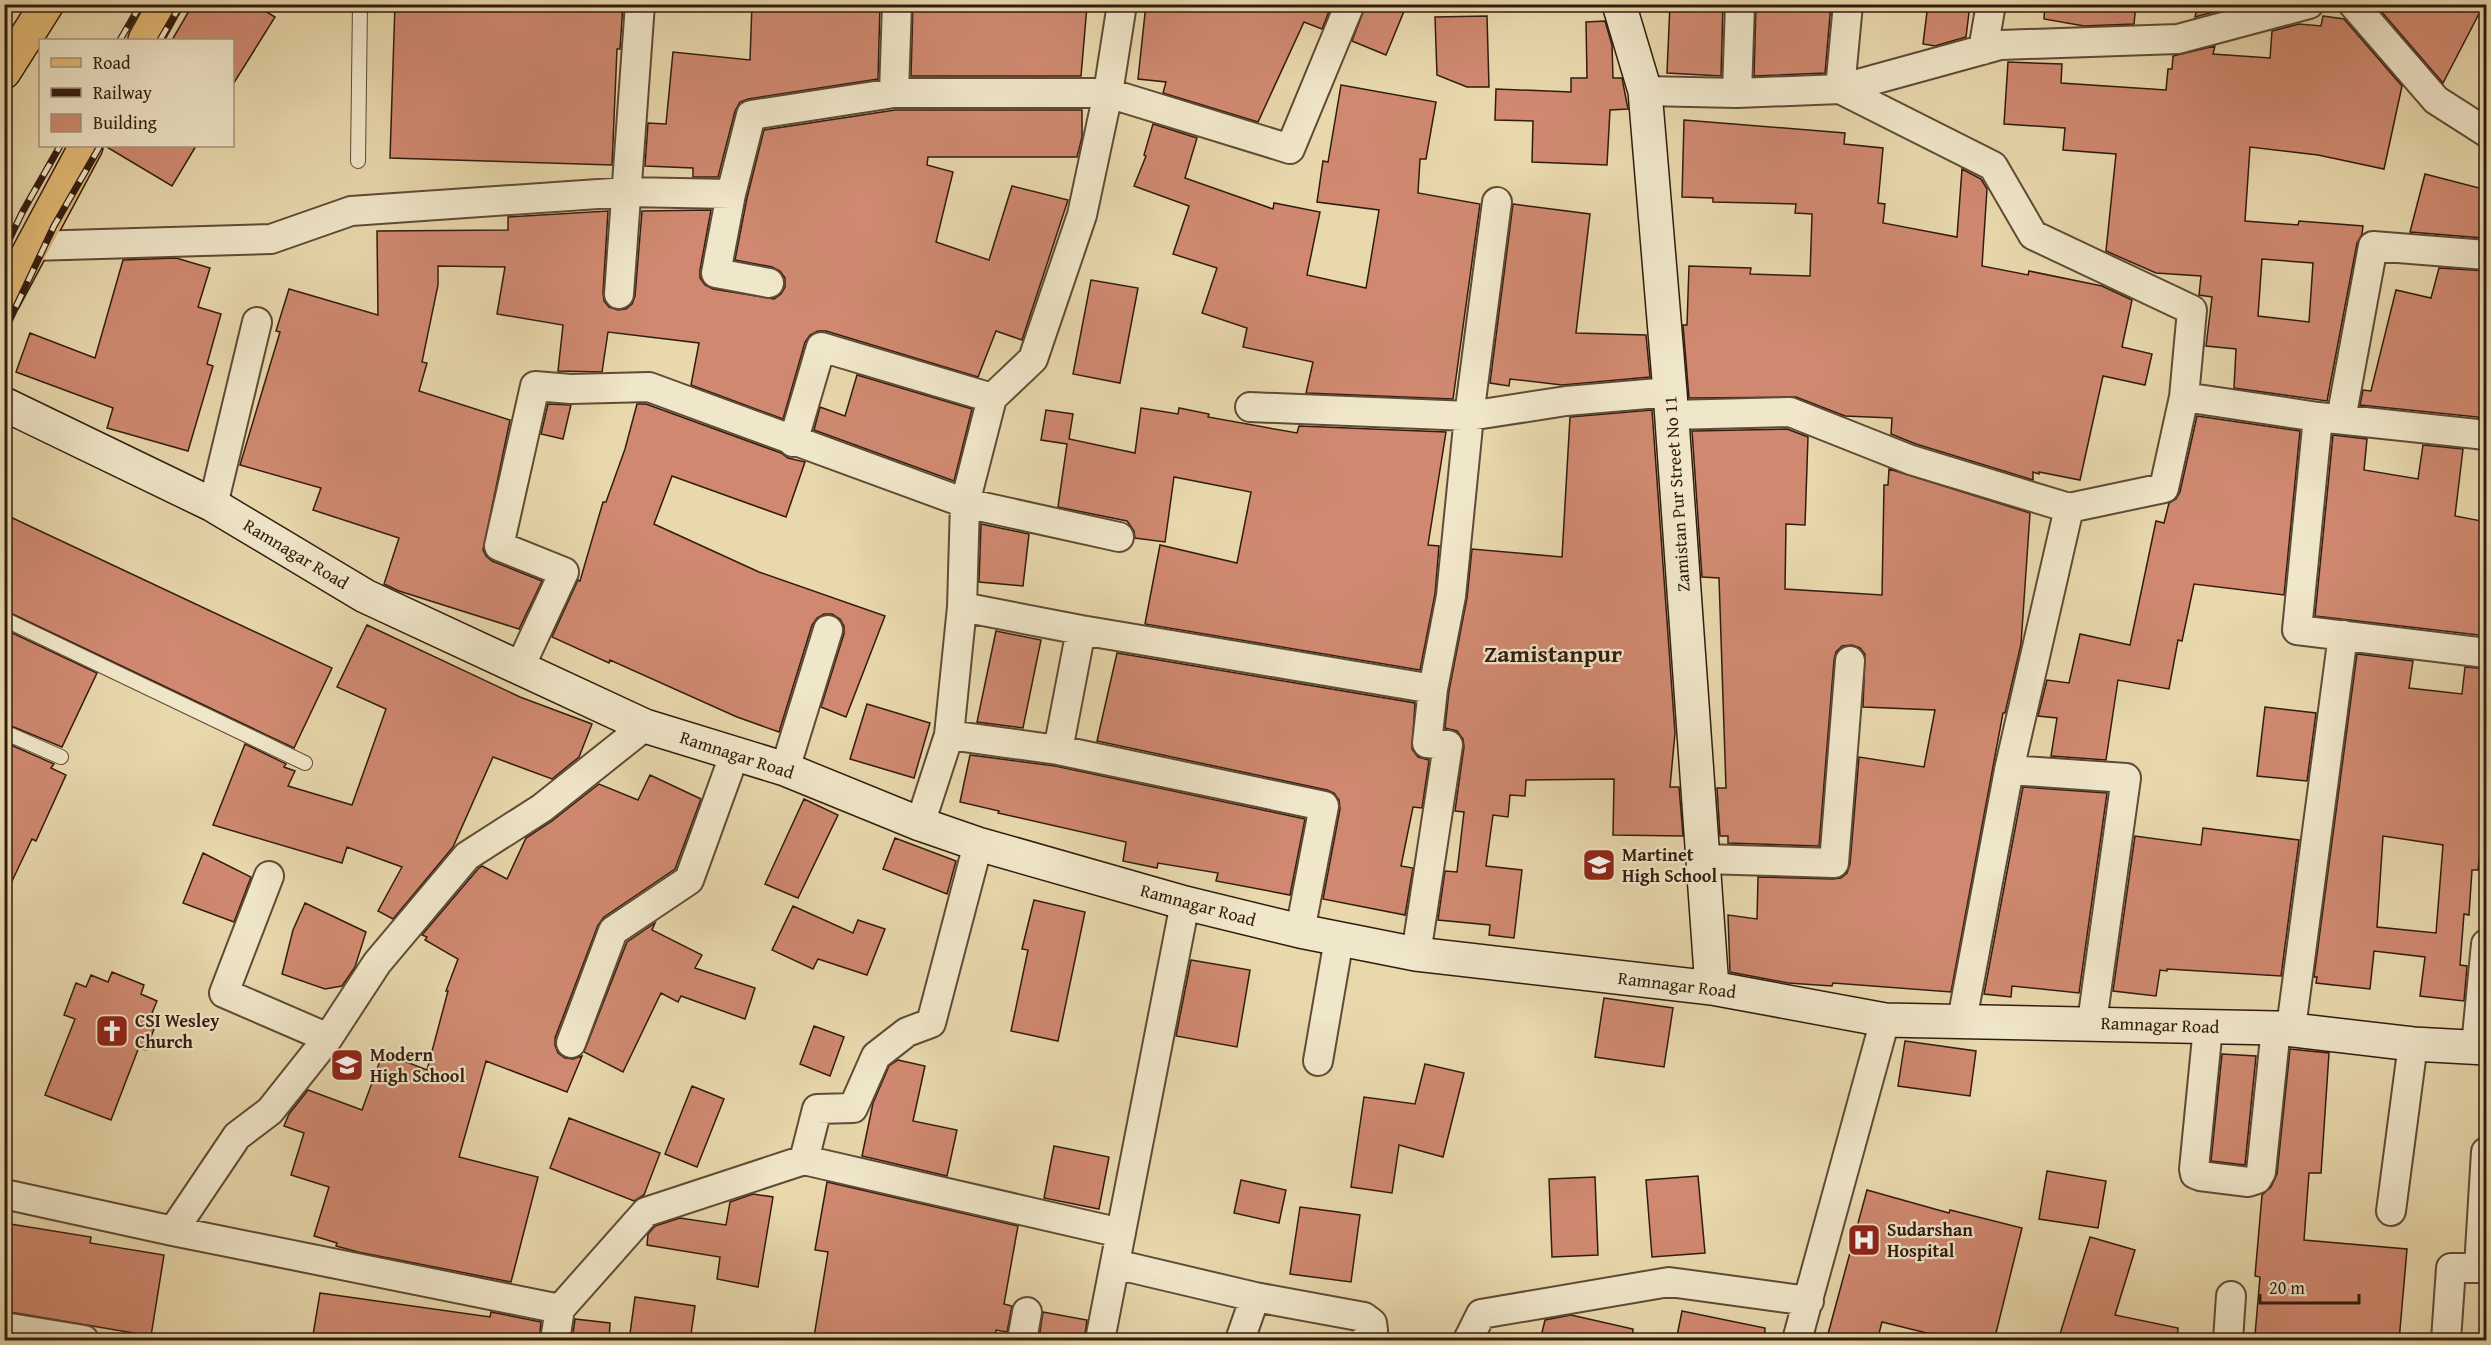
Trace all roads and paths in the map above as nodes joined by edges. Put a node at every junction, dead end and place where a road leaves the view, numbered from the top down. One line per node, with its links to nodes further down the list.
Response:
1 (47, 4): 16 (main road)
2 (165, 4): 14 (main road)
3 (360, 4): 24 (lane)
4 (640, 4): 25 (street)
5 (897, 4): 19 (street)
6 (1122, 4): 20 (street)
7 (1350, 4): 20 (street)
8 (1619, 4): 18 (main road, Zamistan Pur Street No 11)
9 (1740, 4): 21 (street)
10 (1848, 4): 17 (street)
11 (1991, 4): 15 (street)
12 (2309, 4): 15 (street)
13 (2353, 4): 22 (street)
14 (146, 39)
15 (1983, 50): 17 (street)
16 (4, 72)
17 (1840, 89): 21 (street); 34 (street)
18 (1645, 92): 21 (street); 36 (main road, Zamistan Pur Street No 11)
19 (894, 93): 20 (street); 26 (street)
20 (1108, 93): 35 (street)
21 (1737, 93)
22 (2487, 132)
23 (85, 147): 28 (main road)
24 (358, 161)
25 (627, 192): 26 (street); 28 (street); 31 (street)
26 (731, 194): 30 (street)
27 (1497, 202): 39 (street)
28 (32, 246): 32 (main road)
29 (2487, 255): 40 (street)
30 (769, 283)
31 (619, 294)
32 (4, 299)
33 (257, 322): 44 (street)
34 (2184, 397): 40 (street); 45 (street)
35 (992, 399): 42 (street); 43 (street)
36 (1670, 403): 39 (street); 45 (street); 67 (main road, Zamistan Pur Street No 11)
37 (4, 404): 44 (main road, Ramnagar Road)
38 (1250, 407): 39 (street)
39 (1469, 416): 55 (street)
40 (2330, 418): 41 (street); 51 (street)
41 (2487, 435)
42 (793, 442): 43 (street); 54 (street)
43 (965, 503): 46 (street); 47 (street)
44 (213, 506): 54 (main road, Ramnagar Road)
45 (2069, 508): 64 (street)
46 (1119, 537)
47 (962, 607): 50 (street); 58 (street)
48 (4, 619): 62 (lane)
49 (828, 630): 63 (street)
50 (1081, 630): 55 (street); 59 (street)
51 (2343, 635): 52 (street); 79 (street)
52 (2487, 652)
53 (1850, 661): 67 (street)
54 (519, 669): 56 (main road, Ramnagar Road)
55 (1433, 689): 73 (street)
56 (645, 726): 60 (main road, Ramnagar Road); 80 (street)
57 (4, 732): 61 (lane)
58 (949, 735): 59 (street); 65 (street)
59 (1058, 750): 70 (street)
60 (735, 753): 63 (main road, Ramnagar Road); 81 (street)
61 (61, 757)
62 (305, 763)
63 (785, 769): 65 (main road, Ramnagar Road)
64 (2009, 770): 76 (street); 77 (street)
65 (920, 824): 66 (main road, Ramnagar Road)
66 (978, 844): 69 (main road, Ramnagar Road); 86 (street)
67 (1704, 859): 74 (main road, Zamistan Pur Street No 11)
68 (268, 876): 80 (street)
69 (1185, 903): 70 (main road, Ramnagar Road); 90 (street)
70 (1300, 931): 71 (main road, Ramnagar Road)
71 (1339, 939): 73 (main road, Ramnagar Road); 84 (street)
72 (2487, 944): 83 (street)
73 (1416, 954): 74 (main road, Ramnagar Road)
74 (1712, 988): 75 (main road, Ramnagar Road)
75 (1885, 1020): 76 (main road, Ramnagar Road); 95 (street)
76 (1962, 1020): 77 (main road, Ramnagar Road)
77 (2091, 1022): 78 (main road, Ramnagar Road)
78 (2208, 1028): 79 (main road, Ramnagar Road); 79 (street)
79 (2284, 1028): 82 (main road, Ramnagar Road)
80 (328, 1038): 89 (street)
81 (571, 1043)
82 (2413, 1044): 83 (main road, Ramnagar Road); 88 (street)
83 (2481, 1047)
84 (1318, 1061)
85 (2487, 1152): 92 (street)
86 (804, 1160): 90 (street); 96 (street)
87 (4, 1194): 89 (street)
88 (2391, 1211)
89 (173, 1231): 96 (street)
90 (1121, 1233): 91 (street)
91 (1115, 1264): 94 (street); 102 (street)
92 (2483, 1267): 108 (street)
93 (2231, 1296): 107 (street)
94 (1255, 1297): 103 (street); 104 (street)
95 (1809, 1301): 105 (street); 106 (street)
96 (560, 1309): 100 (street)
97 (1027, 1311): 101 (street)
98 (4, 1327): 99 (street)
99 (84, 1341)
100 (555, 1341)
101 (1022, 1341)
102 (1100, 1341)
103 (1240, 1341)
104 (1365, 1341)
105 (1468, 1341)
106 (1797, 1341)
107 (2228, 1341)
108 (2446, 1341)

